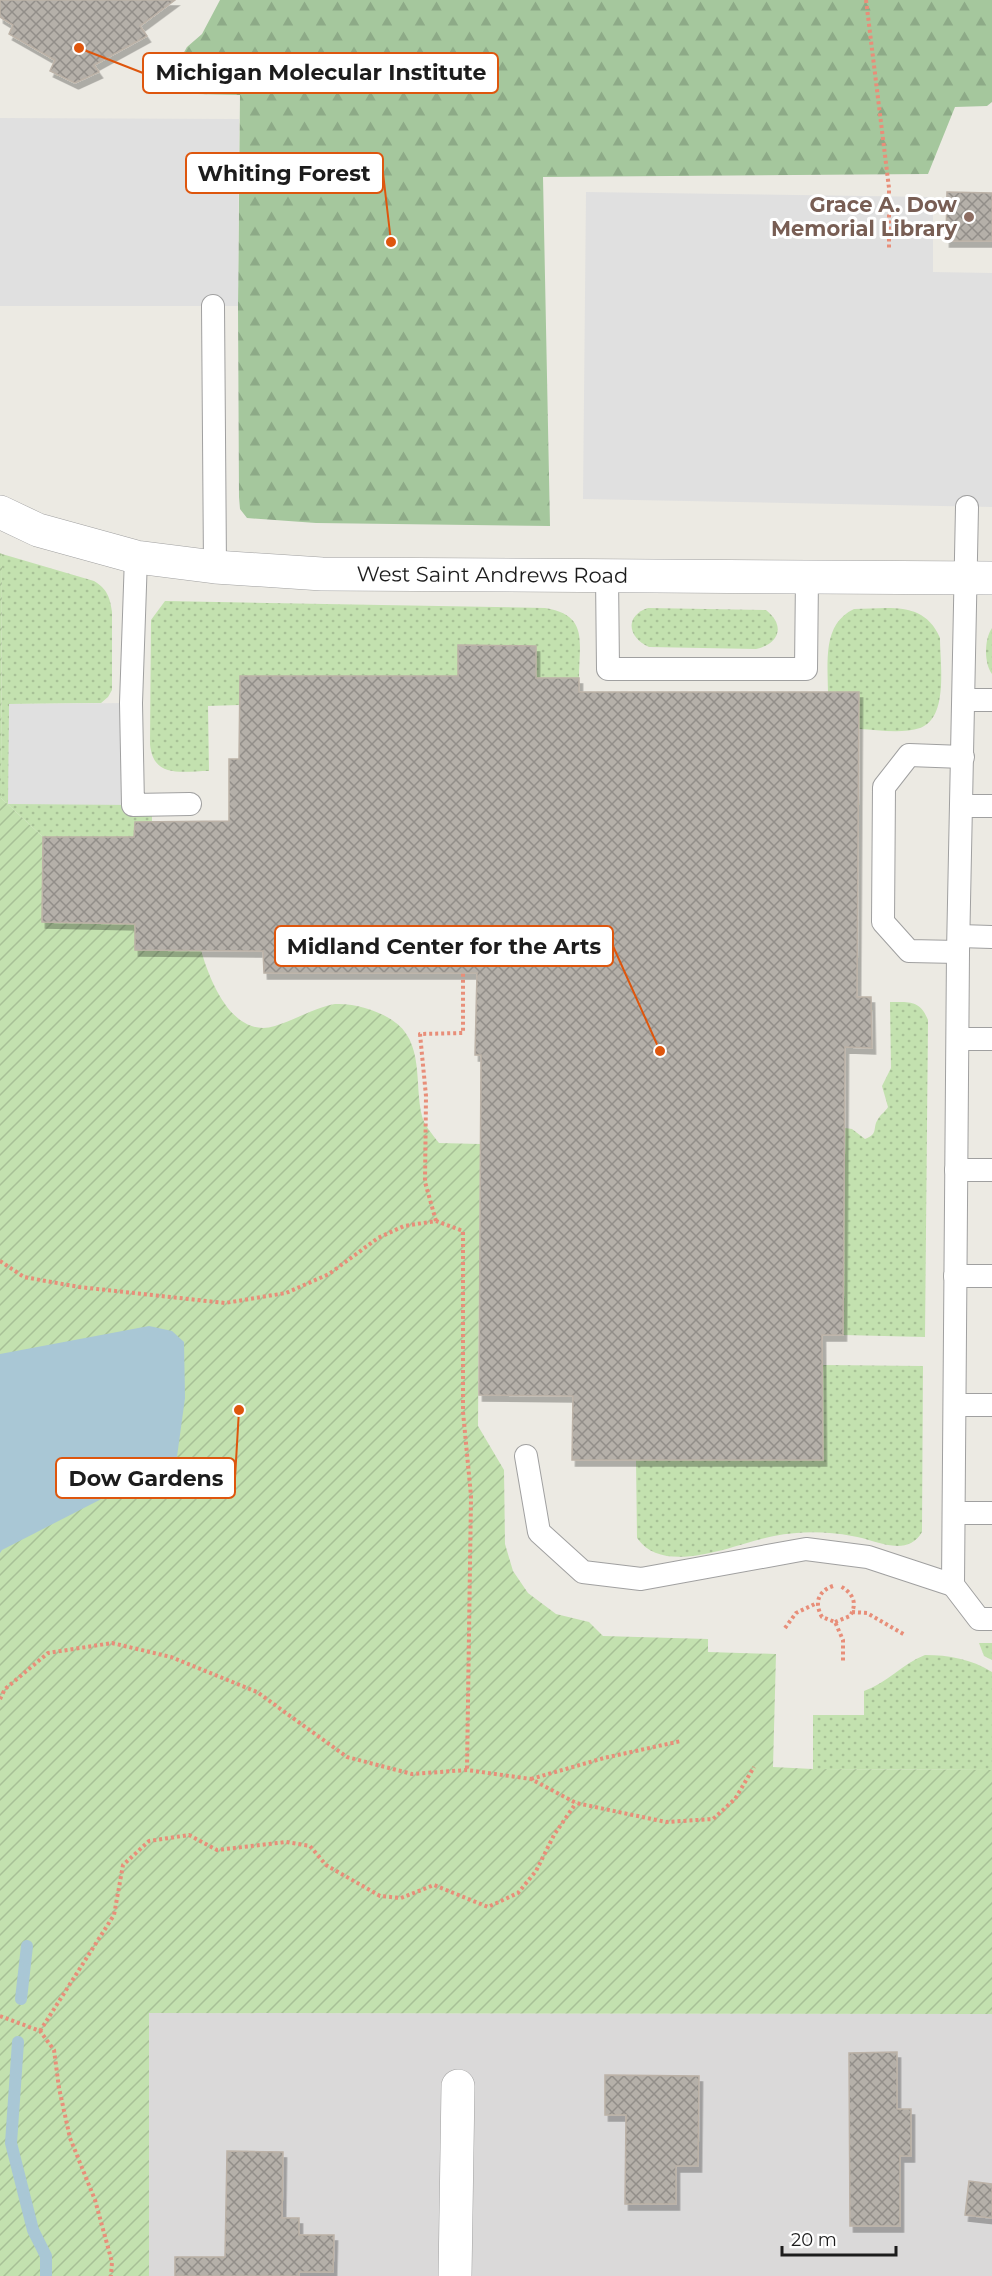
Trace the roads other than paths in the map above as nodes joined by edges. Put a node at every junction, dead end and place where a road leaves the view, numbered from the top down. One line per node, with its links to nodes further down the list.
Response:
1 (213, 306): 5 (lane)
2 (967, 507): 8 (lane)
3 (0, 512): 4 (street, West Saint Andrews Road)
4 (135, 557): 5 (street, West Saint Andrews Road); 12 (lane)
5 (215, 567): 6 (street, West Saint Andrews Road)
6 (607, 576): 7 (street, West Saint Andrews Road); 7 (lane)
7 (807, 577): 8 (street, West Saint Andrews Road)
8 (979, 578): 9 (lane)
9 (964, 700): 10 (lane); 11 (lane)
10 (992, 700)
11 (963, 757): 13 (lane); 16 (lane)
12 (190, 804)
13 (962, 806): 14 (lane); 16 (lane)
14 (992, 806)
15 (992, 937): 16 (lane)
16 (958, 944): 17 (lane)
17 (958, 1039): 18 (lane); 19 (lane)
18 (992, 1040)
19 (956, 1170): 20 (lane); 21 (lane)
20 (992, 1170)
21 (956, 1276): 22 (lane); 24 (lane)
22 (992, 1276)
23 (992, 1404): 24 (lane)
24 (954, 1405): 26 (lane)
25 (526, 1456): 28 (lane)
26 (954, 1513): 27 (lane); 28 (lane)
27 (992, 1513)
28 (953, 1585): 29 (lane)
29 (992, 1619)
30 (458, 2086): 31 (street)
31 (455, 2276)

